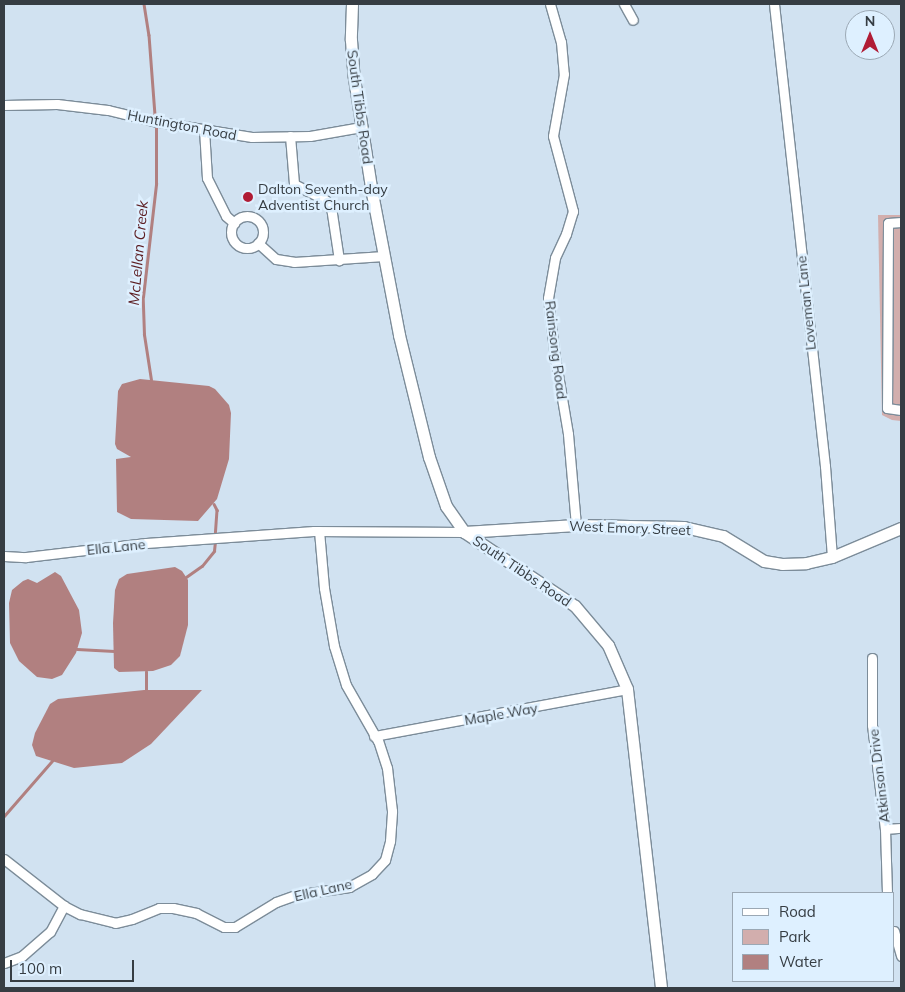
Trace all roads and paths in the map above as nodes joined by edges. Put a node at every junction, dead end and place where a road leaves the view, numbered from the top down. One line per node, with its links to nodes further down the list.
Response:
1 (352, 4): 7 (street, South Tibbs Road)
2 (550, 4): 16 (street, Rainsong Road)
3 (624, 4): 5 (street)
4 (774, 4): 21 (street, Loveman Lane)
5 (633, 20)
6 (4, 105): 8 (street, Huntington Road)
7 (361, 127): 9 (street, Huntington Road); 13 (street, South Tibbs Road)
8 (204, 129): 9 (street, Huntington Road); 11 (street)
9 (290, 136): 14 (street)
10 (901, 222): 15 (street)
11 (234, 223): 12 (street); 12 (street)
12 (258, 243): 14 (street)
13 (384, 256): 14 (street); 19 (street, South Tibbs Road)
14 (339, 260)
15 (901, 410)
16 (576, 524): 19 (street, West Emory Street); 21 (street, West Emory Street)
17 (901, 528): 21 (street, West Emory Street)
18 (319, 531): 19 (street, Ella Lane); 20 (street, Ella Lane); 24 (street, Ella Lane)
19 (464, 532): 23 (street, South Tibbs Road)
20 (4, 556)
21 (832, 557)
22 (872, 658): 26 (street, Atkinson Drive)
23 (627, 689): 24 (street, Maple Way); 33 (street, South Tibbs Road)
24 (374, 736): 29 (street, Ella Lane)
25 (901, 828): 26 (street)
26 (885, 829): 28 (street, Atkinson Drive)
27 (4, 859): 29 (street, Ella Lane)
28 (887, 892)
29 (64, 906): 32 (street)
30 (895, 935): 31 (street)
31 (901, 956)
32 (4, 963)
33 (661, 988)

